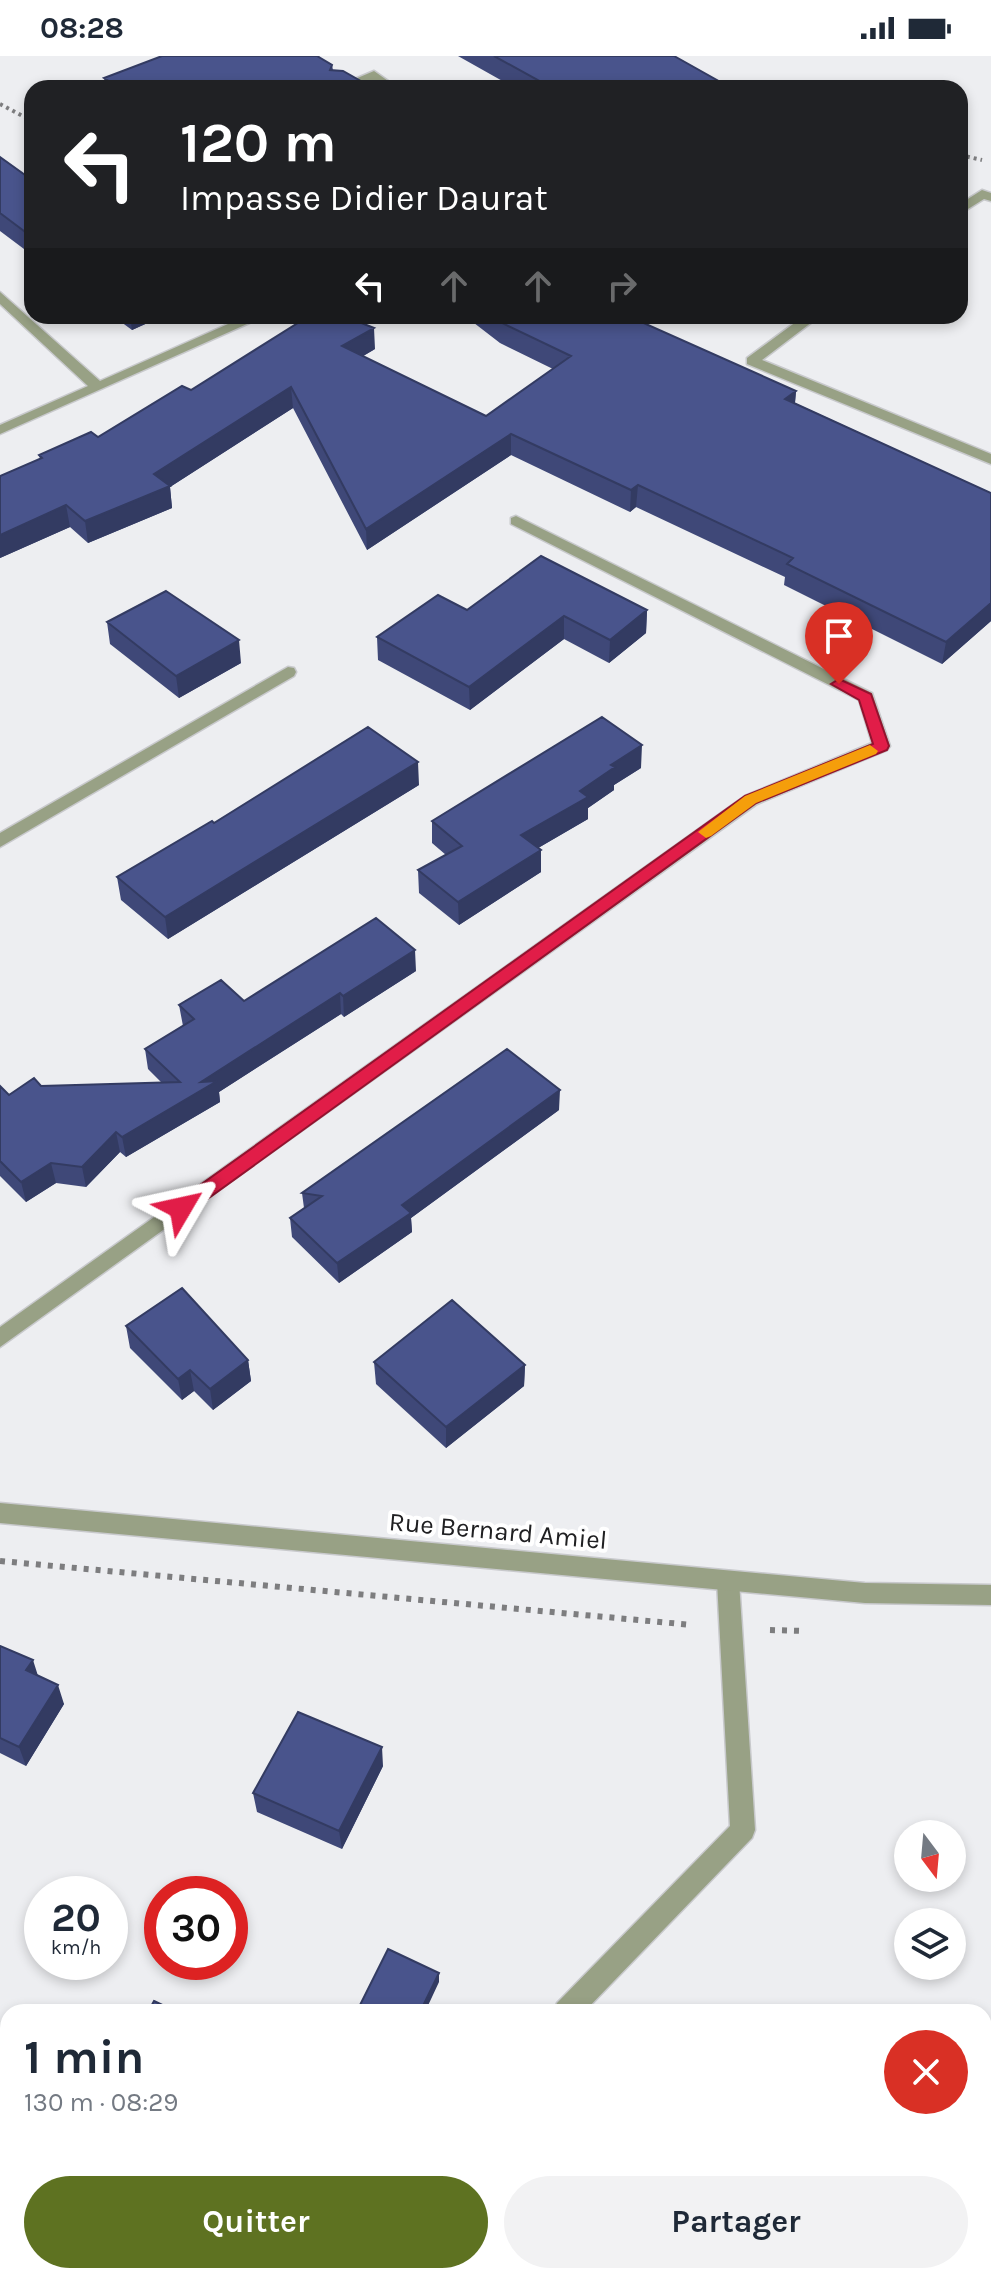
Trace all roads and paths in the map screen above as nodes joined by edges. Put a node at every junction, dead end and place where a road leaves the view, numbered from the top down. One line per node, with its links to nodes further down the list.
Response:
1 (361, 80): 2 (street)
2 (381, 80)
3 (0, 104): 4 (path)
4 (24, 116)
5 (991, 197): 6 (street)
6 (968, 204)
7 (0, 296): 8 (street)
8 (24, 318)
9 (30, 324): 12 (street)
10 (239, 324): 12 (street)
11 (802, 324): 14 (street)
12 (96, 385): 13 (street)
13 (0, 430)
14 (991, 459)
15 (516, 521): 18 (street)
16 (288, 672): 17 (street)
17 (0, 841)
18 (0, 1338)
19 (0, 1513): 21 (street, Rue Bernard Amiel)
20 (0, 1561): 23 (path)
21 (728, 1581): 22 (street, Rue Bernard Amiel); 23 (street)
22 (991, 1595)
23 (729, 1629): 24 (street)
24 (574, 2004)

